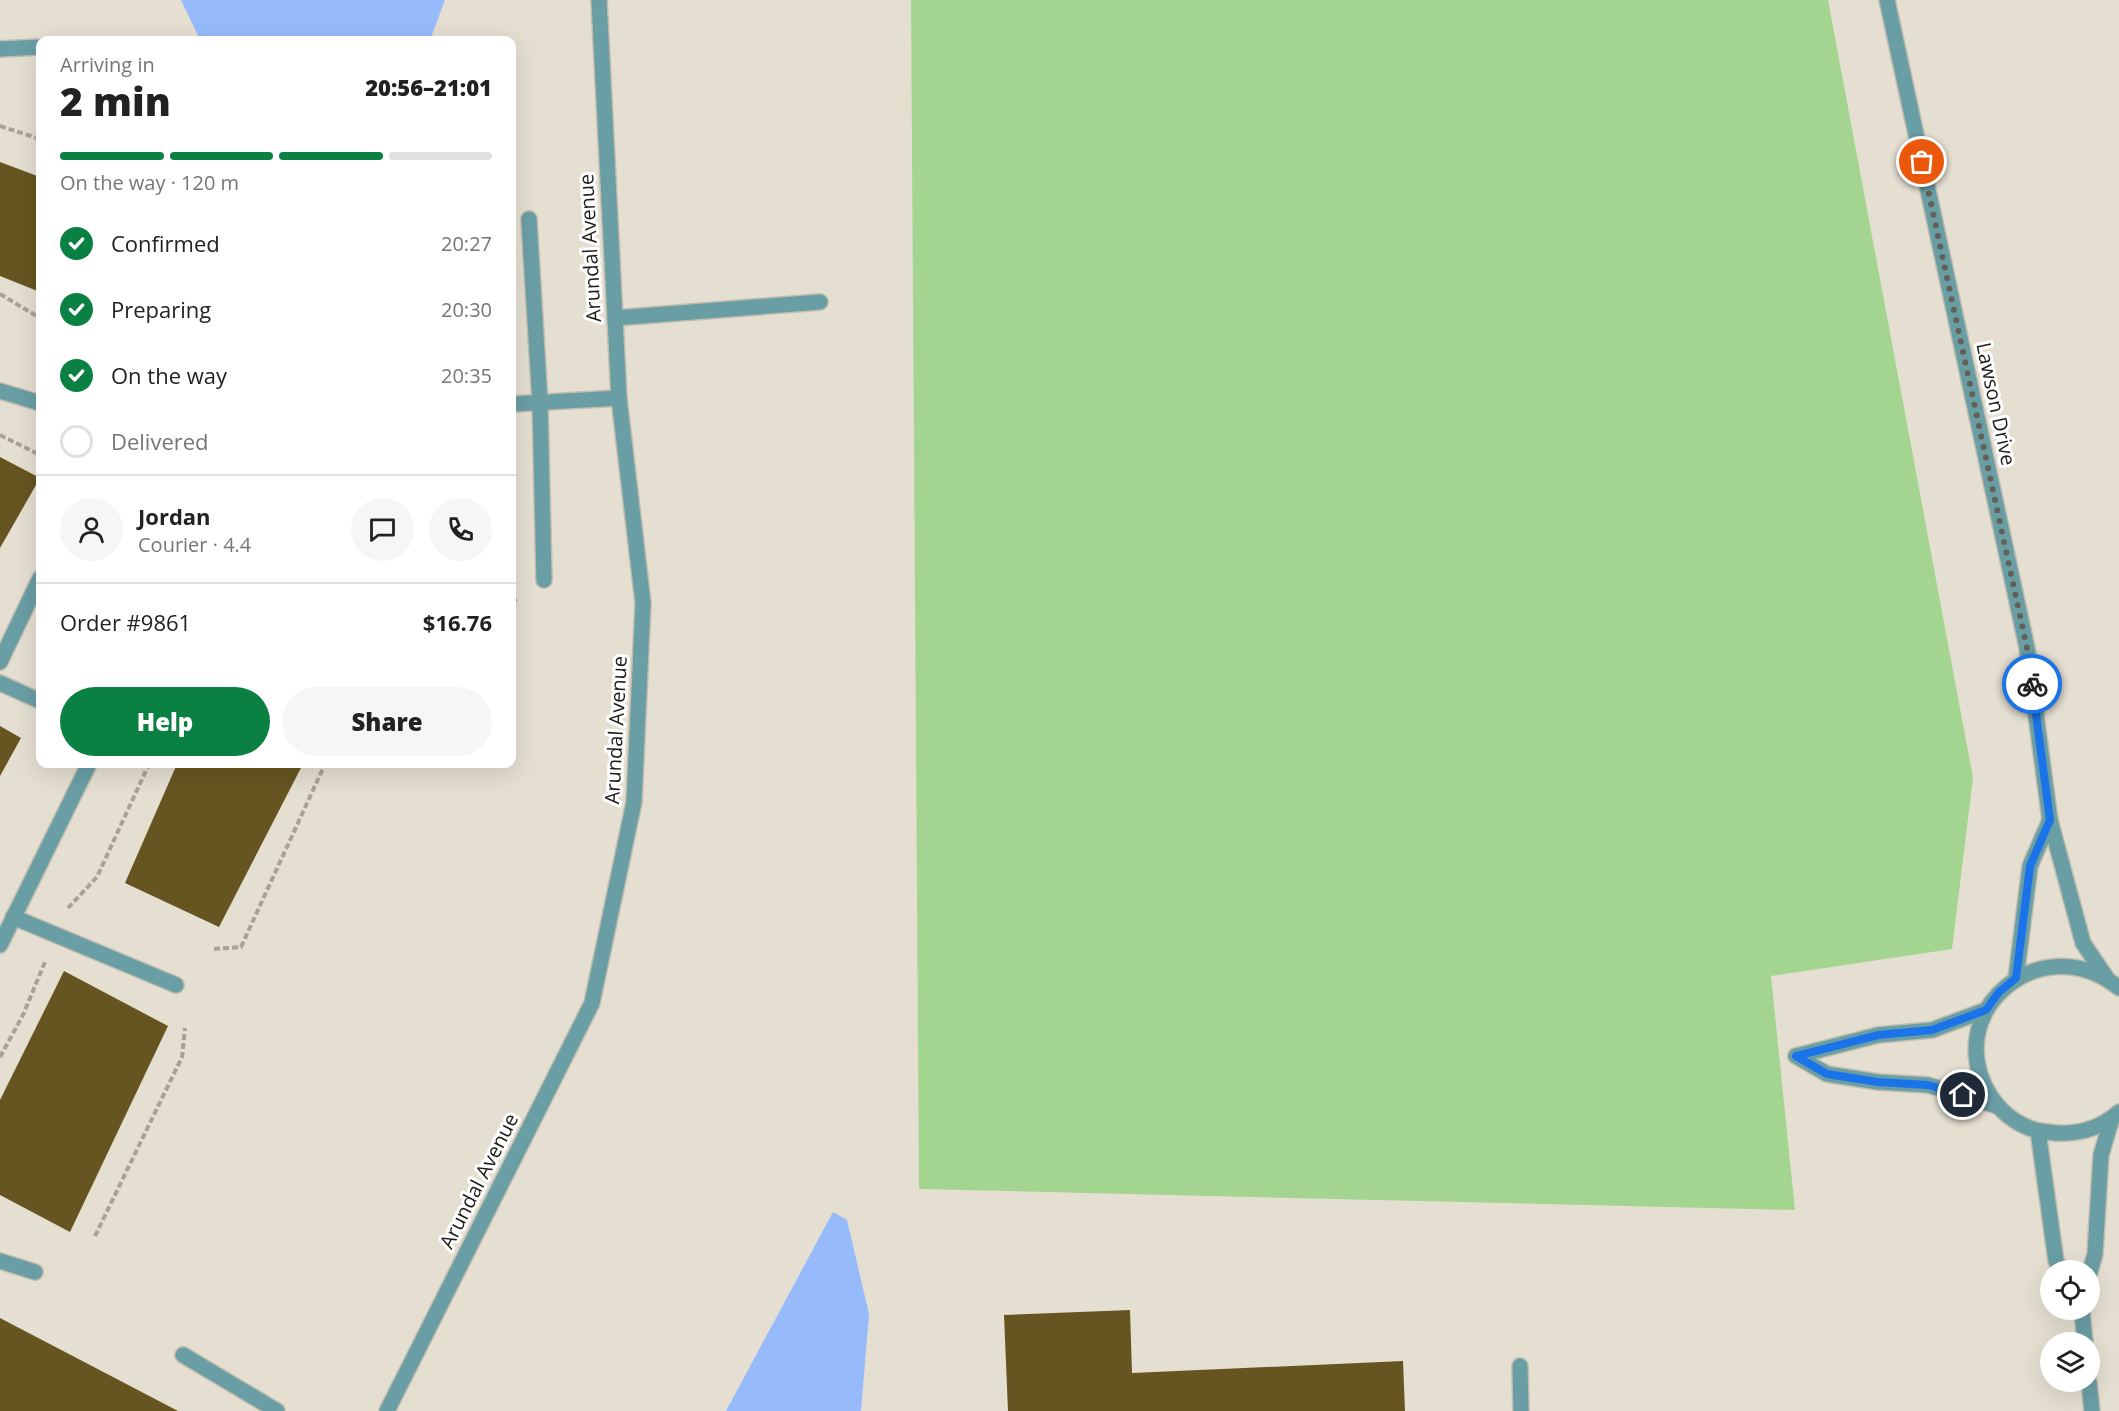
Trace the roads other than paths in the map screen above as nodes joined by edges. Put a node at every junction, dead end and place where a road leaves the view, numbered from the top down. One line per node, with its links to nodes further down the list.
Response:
1 (599, 0): 7 (street, Arundal Avenue)
2 (1887, 0): 19 (street, Lawson Drive)
3 (36, 47): 4 (street)
4 (0, 49)
5 (529, 219): 11 (street)
6 (820, 302): 7 (street)
7 (615, 318): 9 (street, Arundal Avenue)
8 (0, 391): 10 (street)
9 (619, 398): 11 (street); 38 (street, Arundal Avenue)
10 (36, 402)
11 (540, 402): 12 (street); 13 (street)
12 (516, 404)
13 (544, 580)
14 (36, 586): 15 (street)
15 (0, 662)
16 (0, 683): 17 (street)
17 (36, 699)
18 (87, 768): 20 (street)
19 (2050, 820): 22 (street, Lawson Drive); 23 (street)
20 (14, 917): 21 (street); 24 (street)
21 (0, 945)
22 (2106, 977): 23 (street); 25 (street)
23 (2016, 978): 26 (street)
24 (176, 986)
25 (2119, 988)
26 (1986, 1010): 27 (street); 27 (street)
27 (1997, 1106): 29 (street)
28 (2116, 1115): 29 (street); 31 (street)
29 (2038, 1131): 30 (street)
30 (2056, 1260)
31 (2093, 1260)
32 (0, 1261): 33 (street)
33 (35, 1272)
34 (183, 1355): 37 (street)
35 (1520, 1366): 39 (street)
36 (2090, 1392): 40 (street)
37 (277, 1411)
38 (387, 1411)
39 (1521, 1411)
40 (2092, 1411)

